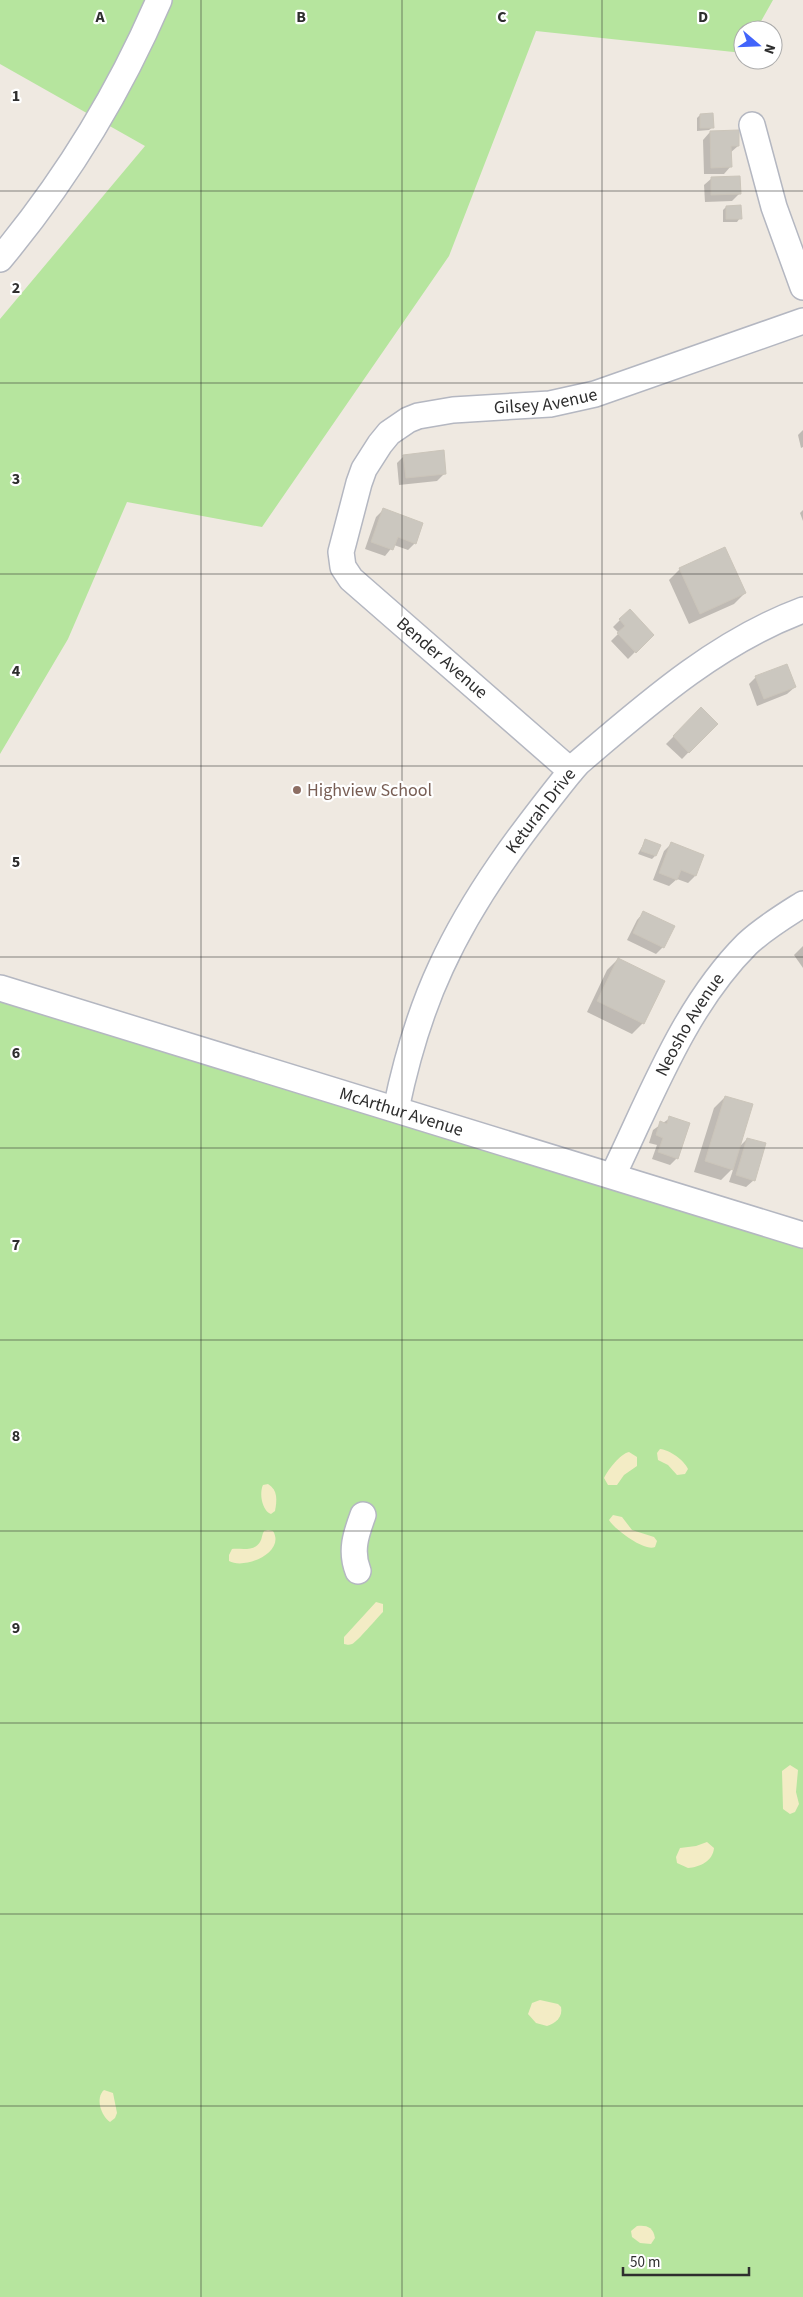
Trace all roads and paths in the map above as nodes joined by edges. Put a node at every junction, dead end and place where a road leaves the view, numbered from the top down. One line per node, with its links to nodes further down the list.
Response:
1 (159, 0): 3 (street)
2 (752, 126): 4 (street)
3 (0, 259)
4 (803, 287)
5 (803, 321): 6 (street, Gilsey Avenue)
6 (346, 531): 8 (street, Bender Avenue)
7 (803, 610): 8 (street, Keturah Drive)
8 (571, 770): 11 (street, Keturah Drive)
9 (803, 904): 12 (street, Neosho Avenue)
10 (0, 988): 11 (street, McArthur Avenue)
11 (396, 1109): 12 (street, McArthur Avenue)
12 (613, 1175): 13 (street, McArthur Avenue)
13 (803, 1234)
14 (363, 1515): 15 (street)
15 (358, 1570)

